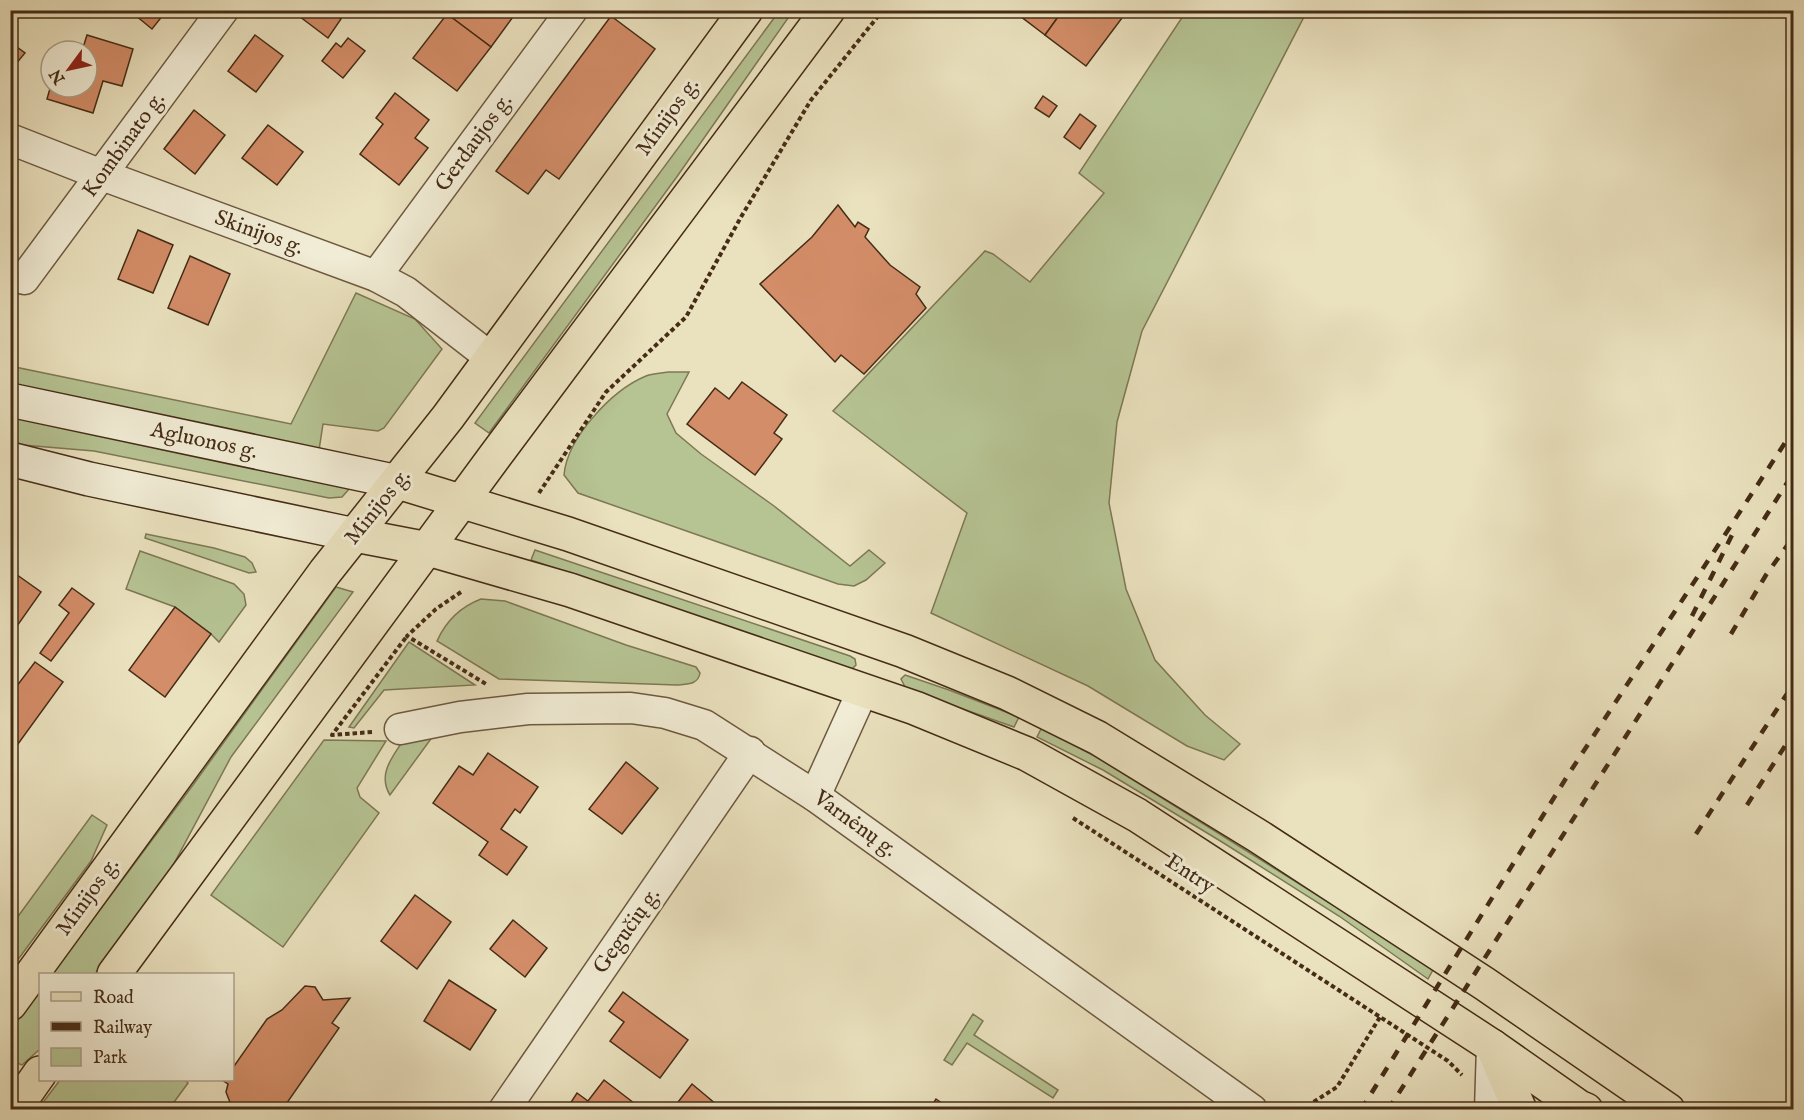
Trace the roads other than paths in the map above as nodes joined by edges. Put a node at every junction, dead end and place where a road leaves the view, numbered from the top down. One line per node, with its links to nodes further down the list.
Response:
1 (223, 10): 6 (street, Kombinato g.)
2 (572, 10): 7 (street, Gerdaujos g.)
3 (746, 10): 9 (main road, Minijos g.)
4 (828, 10): 13 (main road)
5 (10, 139): 6 (street, Skinijos g.)
6 (102, 175): 7 (street, Skinijos g.); 8 (street, Kombinato g.)
7 (376, 276): 9 (street, Skinijos g.)
8 (24, 279)
9 (491, 358): 12 (main road, Minijos g.)
10 (10, 400): 12 (main road, Agluonos g.)
11 (10, 459): 14 (main road)
12 (398, 482): 13 (main road); 14 (main road, Minijos g.)
13 (463, 501): 15 (main road); 16 (main road)
14 (355, 535): 15 (main road); 22 (main road, Minijos g.)
15 (428, 549): 17 (main road); 21 (main road)
16 (880, 642): 17 (main road); 31 (main road)
17 (863, 690): 20 (street); 23 (main road)
18 (400, 729): 19 (street, Varnėnų g.)
19 (750, 752): 20 (street, Varnėnų g.); 26 (street, Gegučių g.)
20 (815, 796): 27 (street, Varnėnų g.)
21 (115, 973)
22 (10, 1004)
23 (1492, 1046): 28 (street); 29 (main road); 30 (main road)
24 (39, 1074): 25 (main road)
25 (14, 1110)
26 (504, 1110)
27 (1252, 1110)
28 (1490, 1110)
29 (1520, 1110)
30 (1586, 1110)
31 (1668, 1110)

